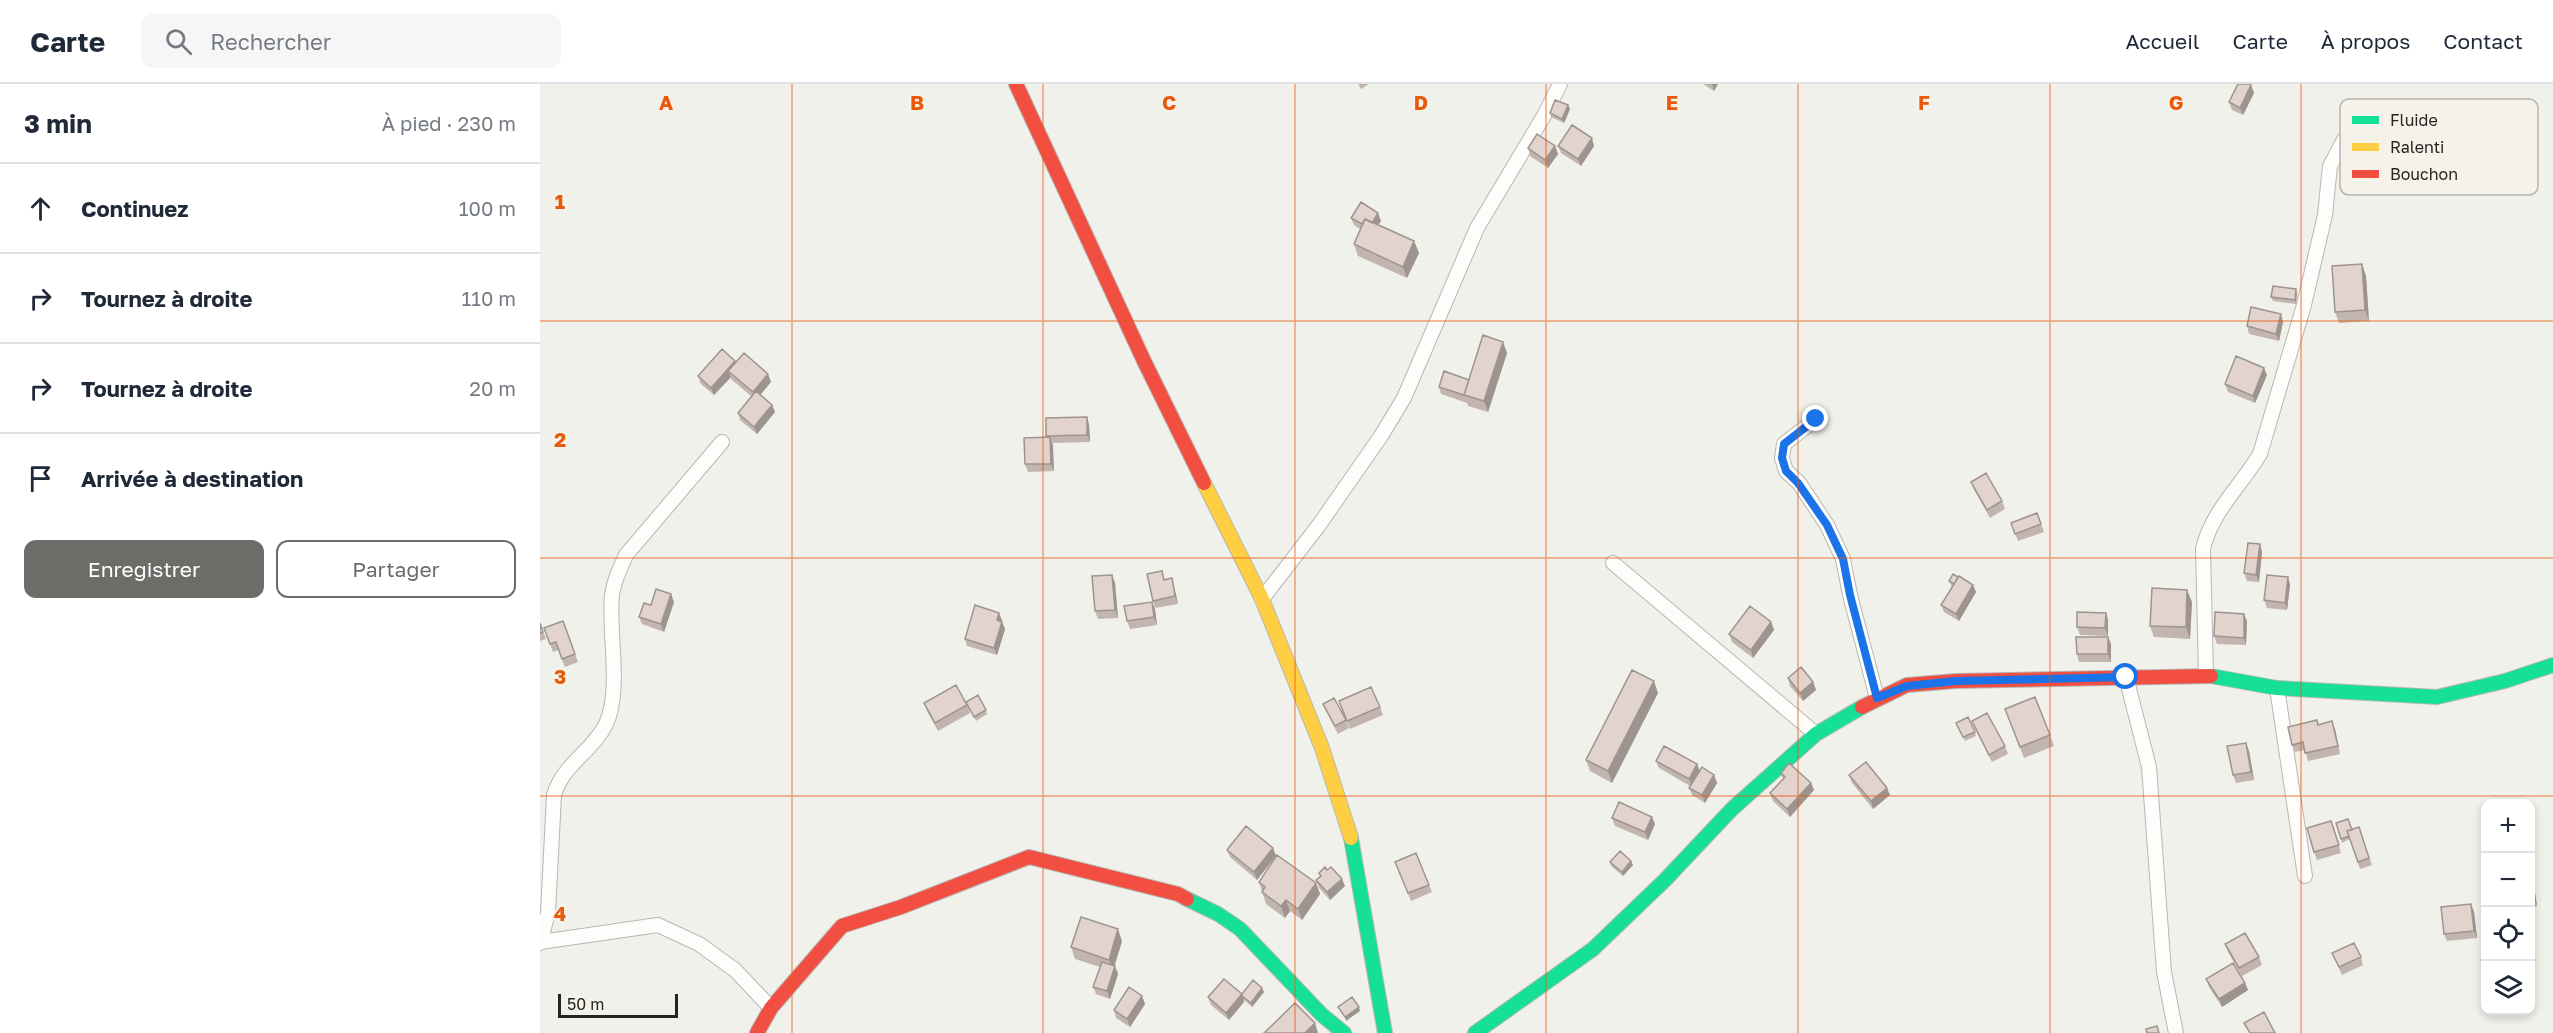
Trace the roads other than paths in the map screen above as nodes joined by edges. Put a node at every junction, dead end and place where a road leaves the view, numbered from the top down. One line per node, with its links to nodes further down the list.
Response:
1 (1016, 84): 7 (street)
2 (1560, 84): 7 (street)
3 (2340, 147): 9 (street)
4 (1816, 419): 12 (street)
5 (722, 442): 15 (street)
6 (1613, 563): 13 (street)
7 (1262, 599): 19 (street)
8 (2553, 665): 11 (street)
9 (2206, 675): 10 (street); 11 (street)
10 (2126, 677): 12 (street); 21 (street)
11 (2277, 687): 14 (street)
12 (1877, 698): 13 (street)
13 (1816, 734): 20 (street)
14 (2306, 876)
15 (540, 943): 16 (street)
16 (771, 1008): 17 (street); 18 (street)
17 (757, 1033)
18 (1344, 1033)
19 (1385, 1033)
20 (1475, 1033)
21 (2176, 1033)

